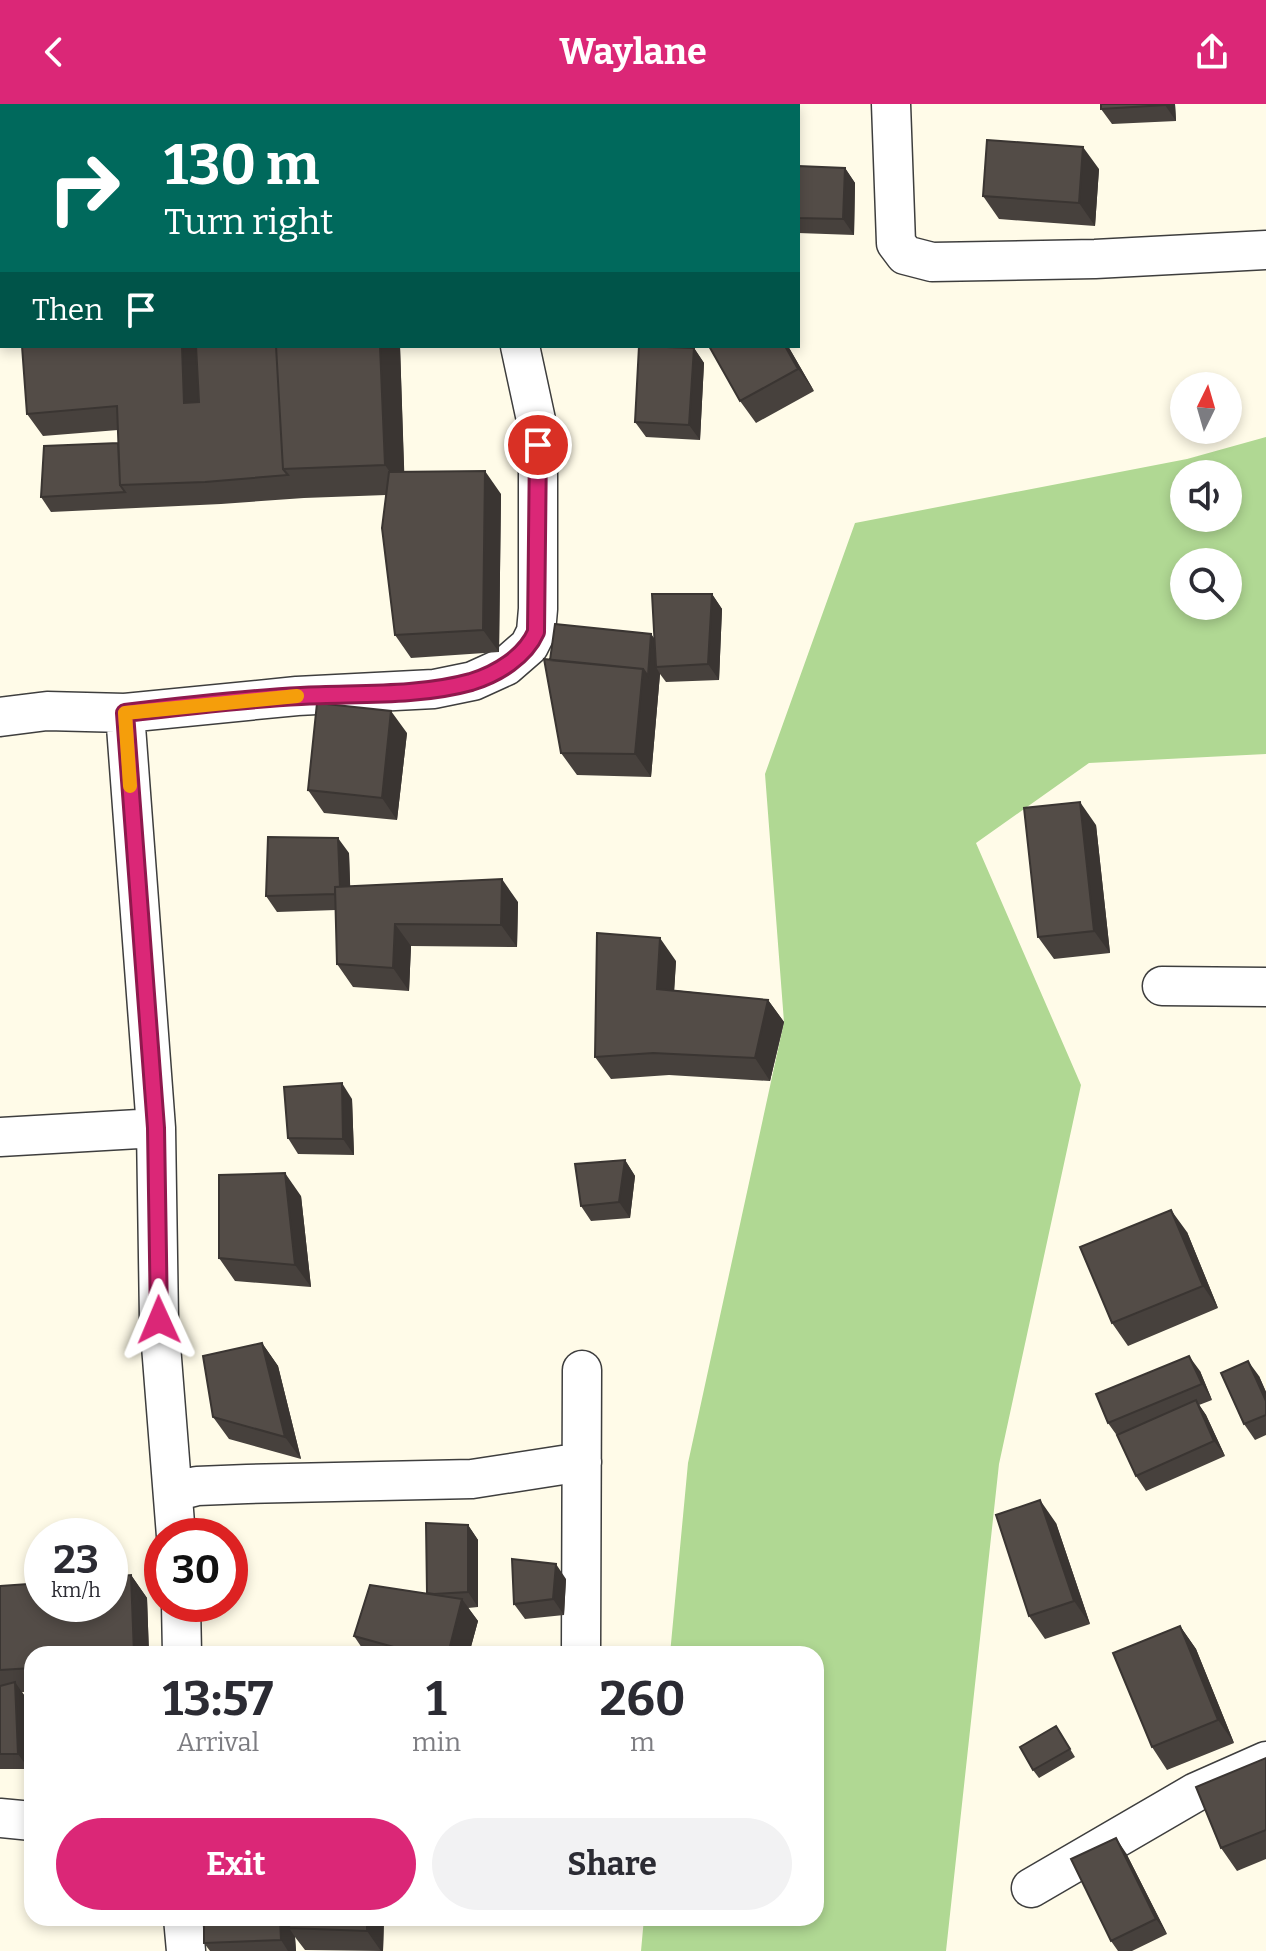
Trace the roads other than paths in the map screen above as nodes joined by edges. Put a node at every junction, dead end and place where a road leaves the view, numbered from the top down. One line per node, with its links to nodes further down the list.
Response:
1 (891, 104): 2 (street)
2 (1266, 250)
3 (520, 348): 4 (street)
4 (125, 713): 5 (street); 8 (street)
5 (0, 717)
6 (1162, 986): 7 (street)
7 (1266, 987)
8 (156, 1128): 9 (street); 12 (street)
9 (0, 1137)
10 (582, 1370): 11 (street)
11 (582, 1462): 12 (street); 16 (street)
12 (173, 1492): 13 (street)
13 (175, 1518)
14 (181, 1622): 15 (street)
15 (182, 1646)
16 (581, 1646)
17 (1266, 1761): 20 (street)
18 (0, 1818): 19 (street)
19 (24, 1820)
20 (1031, 1888)
21 (184, 1926): 22 (street)
22 (186, 1951)

